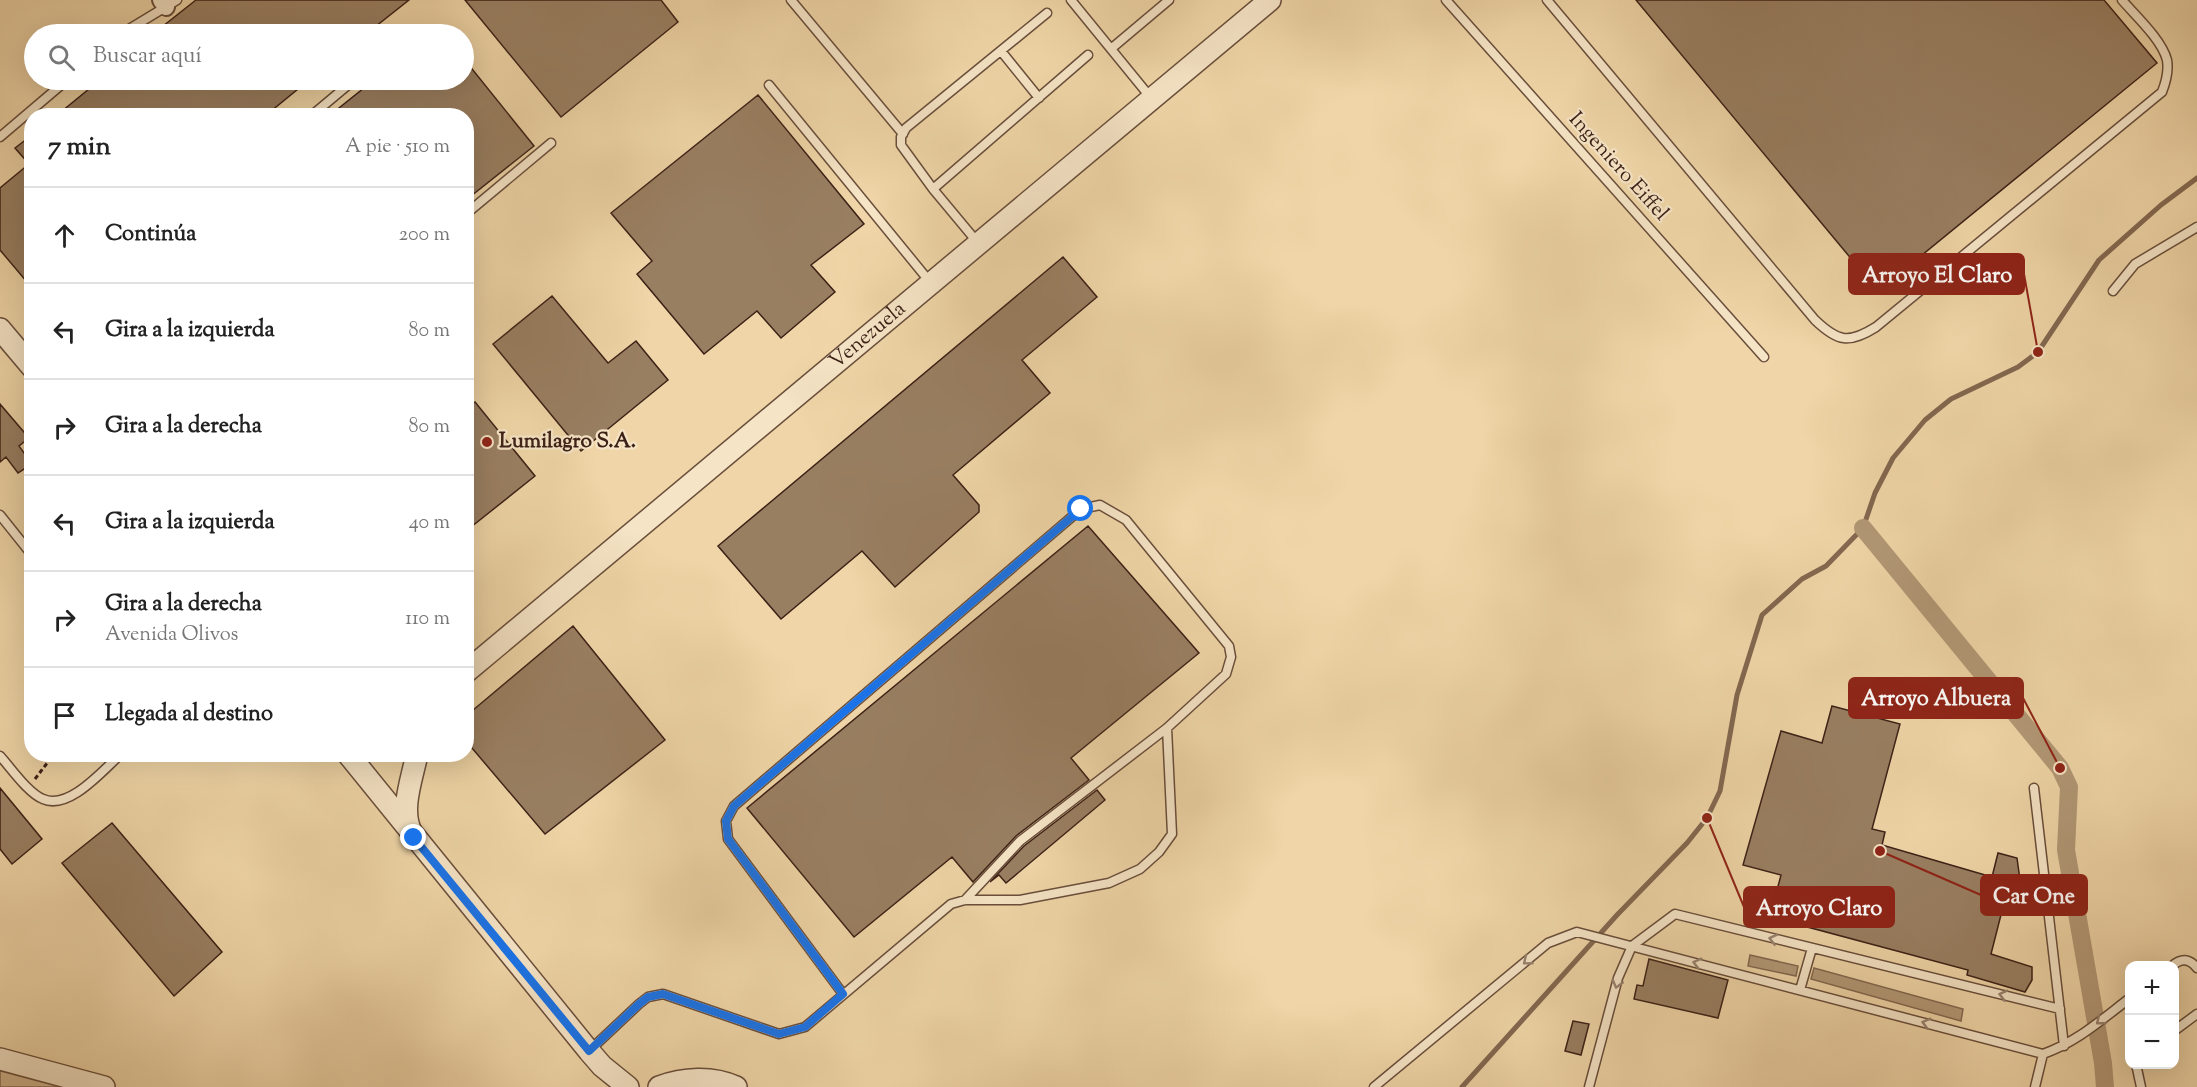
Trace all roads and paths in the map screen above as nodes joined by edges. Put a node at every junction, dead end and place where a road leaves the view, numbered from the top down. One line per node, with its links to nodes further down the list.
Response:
1 (791, 0): 22 (lane)
2 (1071, 0): 11 (lane)
3 (1169, 0): 11 (lane)
4 (1270, 0): 18 (street, Venezuela)
5 (1446, 0): 33 (lane, Ingeniero Eiffel)
6 (1547, 0): 7 (lane)
7 (2122, 0)
8 (168, 2): 10 (lane)
9 (1047, 13): 12 (lane)
10 (136, 24)
11 (1112, 48): 18 (lane)
12 (1001, 51): 17 (lane); 22 (lane)
13 (1088, 56): 17 (lane)
14 (769, 85): 29 (lane)
15 (55, 90): 19 (lane)
16 (342, 90): 20 (lane)
17 (1039, 98): 25 (lane)
18 (1152, 99): 28 (street, Venezuela)
19 (34, 108)
20 (321, 108)
21 (24, 117): 23 (lane)
22 (903, 134): 25 (lane)
23 (0, 137)
24 (551, 143): 26 (lane)
25 (933, 189): 28 (lane)
26 (474, 207)
27 (2197, 227): 30 (lane)
28 (979, 243): 29 (street, Venezuela)
29 (931, 283): 36 (street, Venezuela)
30 (2113, 291)
31 (0, 329): 32 (street)
32 (24, 355)
33 (1764, 357)
34 (0, 515): 35 (lane)
35 (24, 545)
36 (474, 665)
37 (1167, 728): 46 (lane); 46 (lane); 52 (lane)
38 (0, 756): 43 (lane)
39 (48, 762): 43 (path)
40 (113, 762): 43 (lane)
41 (361, 762): 45 (street)
42 (415, 762): 45 (street)
43 (28, 787)
44 (2034, 788): 54 (lane)
45 (414, 838): 58 (street)
46 (965, 900): 52 (lane)
47 (1629, 945): 48 (lane, one-way to 47); 51 (lane, one-way to 47); 62 (lane, one-way to 62); 67 (lane, one-way to 67)
48 (1812, 948): 51 (lane); 54 (lane, one-way to 48)
49 (2177, 961): 50 (lane)
50 (2197, 968)
51 (1800, 990): 59 (lane, one-way to 51)
52 (843, 994): 58 (lane)
53 (2125, 1002): 57 (lane, one-way to 57)
54 (2060, 1009): 57 (lane)
55 (2197, 1014): 56 (lane)
56 (2179, 1028)
57 (2064, 1046): 59 (lane)
58 (589, 1051): 64 (street)
59 (2043, 1054): 69 (lane)
60 (0, 1059): 63 (street)
61 (2137, 1069): 70 (lane)
62 (1590, 1086): 68 (lane)
63 (104, 1087)
64 (628, 1087)
65 (659, 1087): 66 (street)
66 (736, 1087)
67 (1374, 1087)
68 (1601, 1087)
69 (2035, 1087)
70 (2141, 1087)

